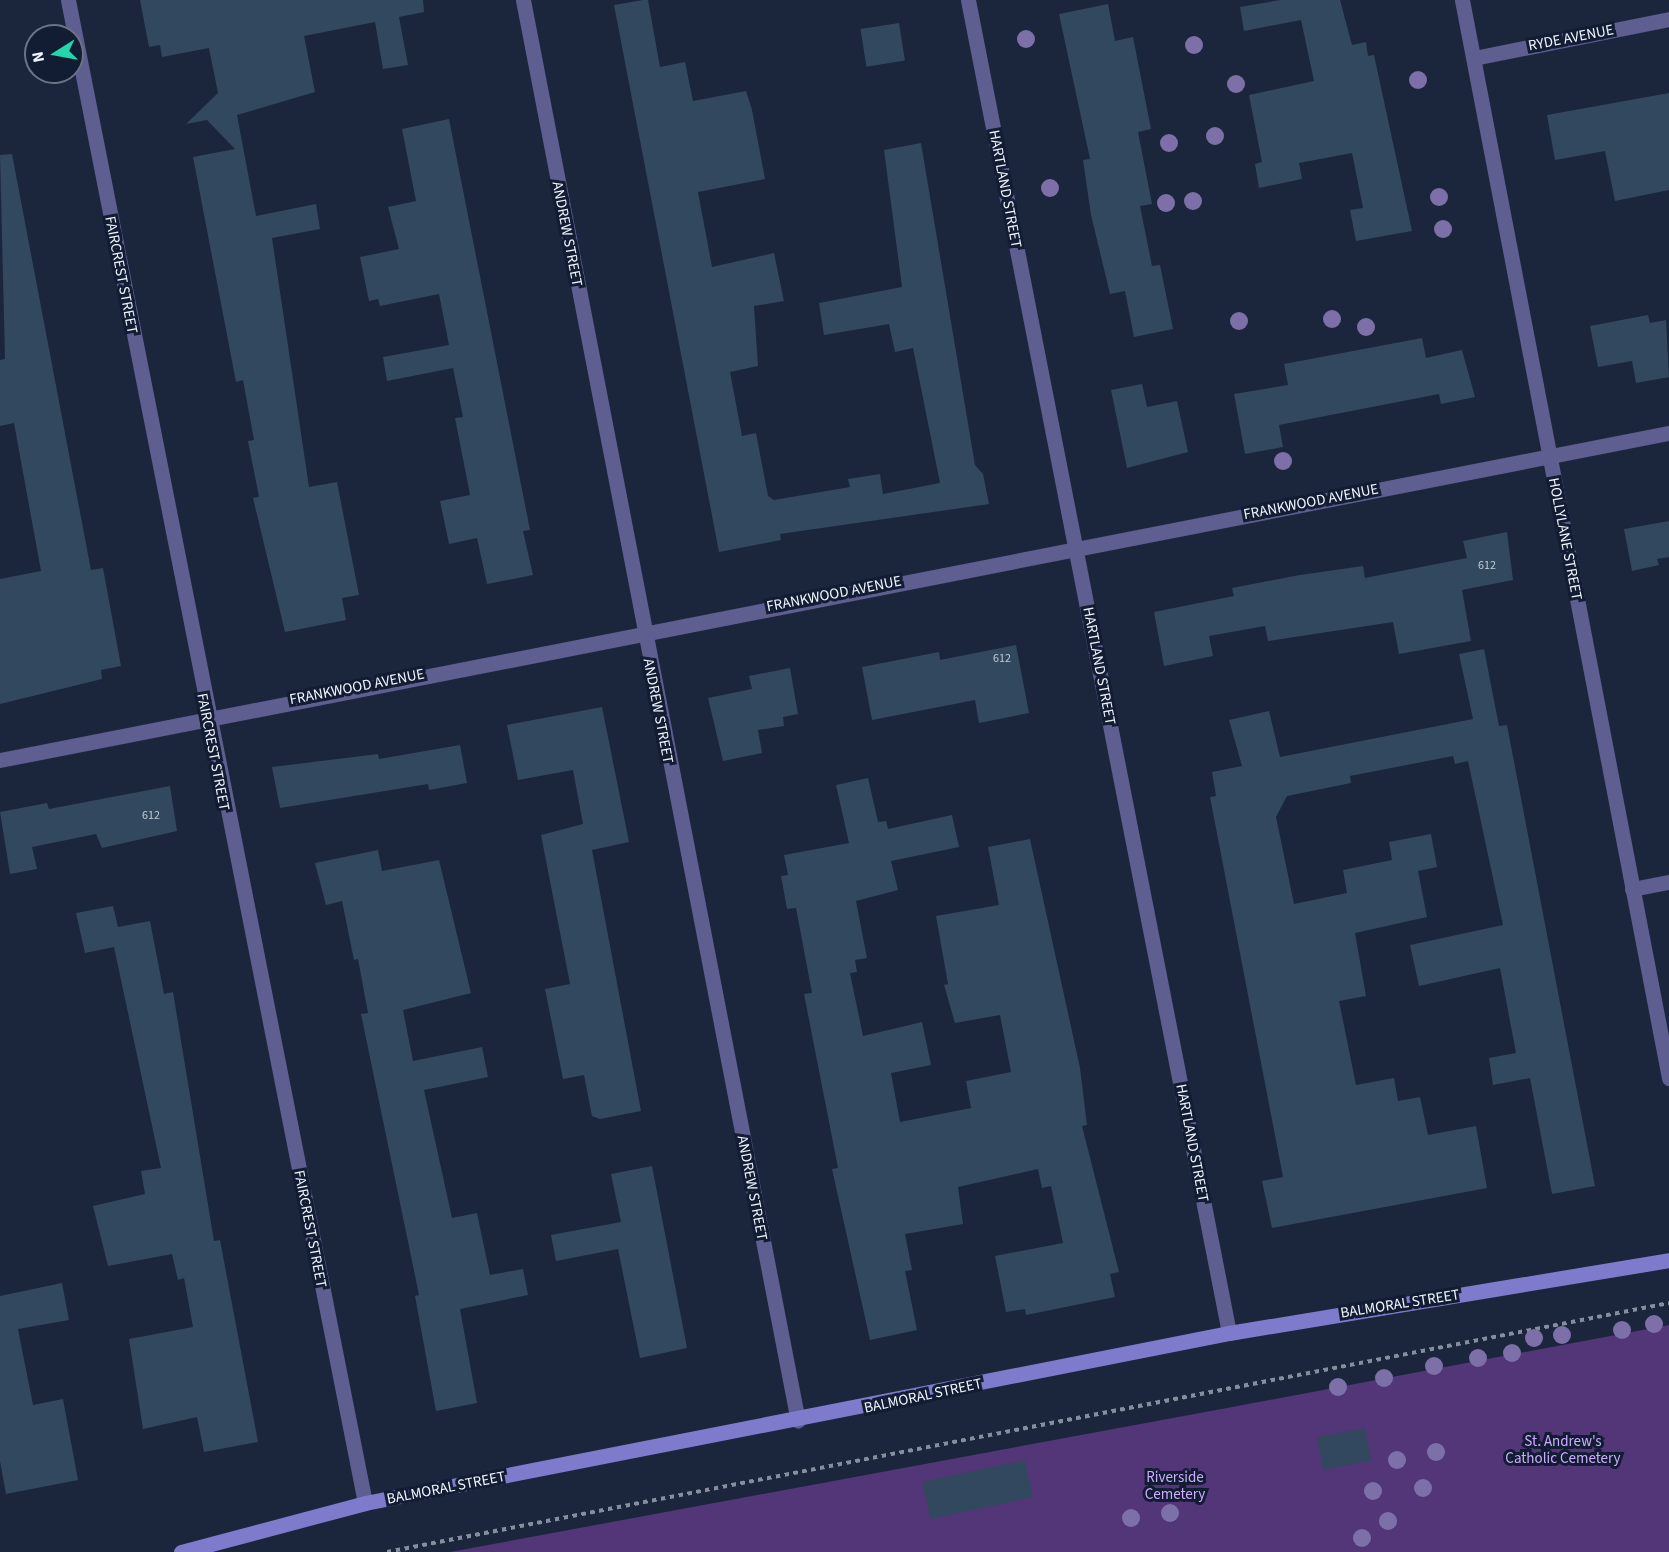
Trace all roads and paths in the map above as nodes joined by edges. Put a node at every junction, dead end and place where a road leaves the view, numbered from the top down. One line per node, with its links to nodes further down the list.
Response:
1 (68, 0): 11 (street, FAIRCREST STREET)
2 (523, 0): 10 (street, ANDREW STREET)
3 (968, 0): 9 (street, HARTLAND STREET)
4 (1462, 0): 6 (street, HOLLYLANE STREET)
5 (1669, 19): 6 (street, RYDE AVENUE)
6 (1474, 58): 8 (street, HOLLYLANE STREET)
7 (1669, 433): 8 (street, FRANKWOOD AVENUE)
8 (1550, 457): 9 (street, FRANKWOOD AVENUE); 14 (street, HOLLYLANE STREET)
9 (1076, 547): 10 (street, FRANKWOOD AVENUE); 18 (street, HARTLAND STREET)
10 (643, 632): 11 (street, FRANKWOOD AVENUE); 19 (street, ANDREW STREET)
11 (206, 716): 12 (street, FRANKWOOD AVENUE); 20 (street, FAIRCREST STREET)
12 (0, 760)
13 (1669, 882): 14 (street)
14 (1632, 889): 15 (street, HOLLYLANE STREET)
15 (1669, 1078)
16 (1669, 1260): 18 (main road, BALMORAL STREET)
17 (1669, 1304): 22 (path)
18 (1229, 1333): 19 (main road, BALMORAL STREET)
19 (798, 1421): 20 (main road, BALMORAL STREET)
20 (365, 1503): 21 (main road, BALMORAL STREET)
21 (181, 1552)
22 (387, 1552)

